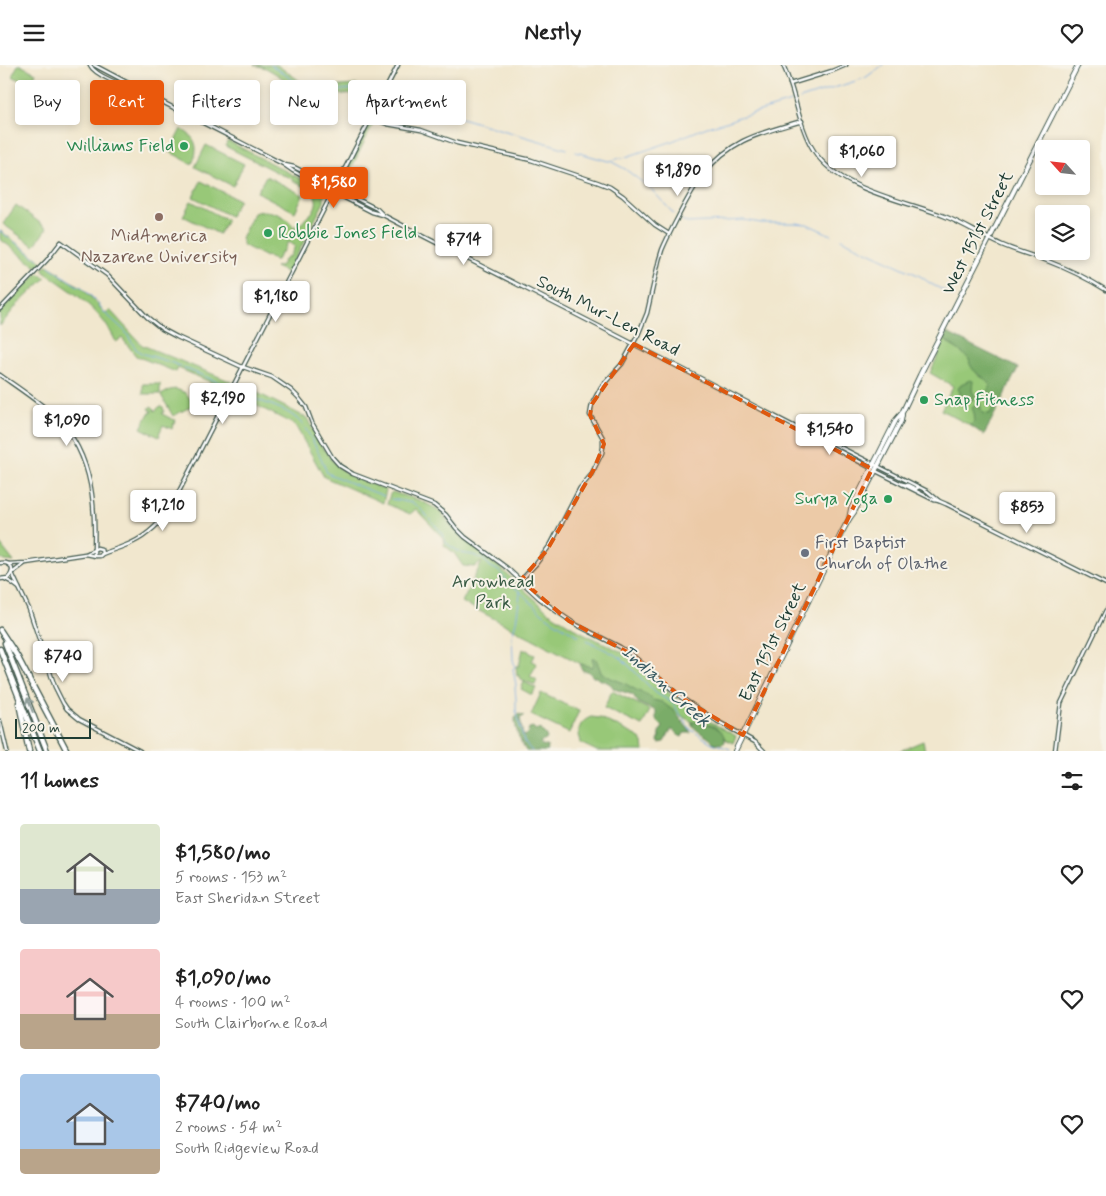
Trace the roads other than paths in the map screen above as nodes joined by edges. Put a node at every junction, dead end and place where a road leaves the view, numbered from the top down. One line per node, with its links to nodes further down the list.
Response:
1 (90, 65): 7 (street, South Mur-Len Road)
2 (94, 65): 8 (street, South Mur-Len Road)
3 (398, 65): 9 (street)
4 (783, 65): 10 (street)
5 (846, 65): 10 (street)
6 (1078, 65): 20 (main road, West 151st Street)
7 (112, 80)
8 (122, 80)
9 (390, 80)
10 (790, 84): 12 (street)
11 (164, 103): 15 (street, South Mur-Len Road)
12 (802, 121): 19 (street); 20 (street)
13 (367, 125): 16 (street)
14 (392, 125): 19 (street)
15 (283, 164): 16 (street, South Mur-Len Road); 17 (street, South Mur-Len Road)
16 (335, 188): 17 (street); 18 (street, South Mur-Len Road)
17 (333, 192): 18 (street, South Mur-Len Road); 24 (street)
18 (383, 215): 23 (street, South Mur-Len Road)
19 (669, 235): 23 (street)
20 (990, 239): 21 (street); 26 (main road, West 151st Street)
21 (1106, 291)
22 (0, 309): 24 (street)
23 (634, 344): 26 (street, South Mur-Len Road); 42 (street)
24 (243, 367): 33 (street); 42 (street)
25 (0, 375): 30 (street)
26 (875, 468): 27 (street, South Mur-Len Road); 28 (street, South Mur-Len Road); 50 (main road, East 151st Street)
27 (900, 484): 28 (street); 29 (street, South Mur-Len Road)
28 (919, 487): 29 (street, South Mur-Len Road)
29 (939, 501): 43 (street, South Mur-Len Road)
30 (95, 541): 31 (street); 32 (street)
31 (100, 549): 32 (street); 33 (street); 35 (street)
32 (94, 550): 34 (street); 36 (street)
33 (109, 551): 35 (street)
34 (86, 554): 36 (street); 38 (street)
35 (102, 554): 36 (street)
36 (95, 556)
37 (0, 561): 39 (street)
38 (26, 563): 39 (street); 40 (street)
39 (8, 564): 40 (street)
40 (12, 573): 41 (street); 44 (street)
41 (1, 579): 44 (street)
42 (520, 580): 50 (street)
43 (1106, 584)
44 (20, 589): 56 (street)
45 (1106, 610): 59 (street)
46 (0, 630): 54 (highway, one-way to 46); 55 (highway)
47 (0, 649): 48 (highway)
48 (16, 690): 52 (highway); 53 (highway)
49 (0, 721): 51 (street)
50 (743, 735): 57 (main road, East 151st Street); 58 (street)
51 (7, 751)
52 (29, 751)
53 (40, 751)
54 (47, 751)
55 (67, 751)
56 (140, 751)
57 (735, 751)
58 (764, 751)
59 (1055, 751)

